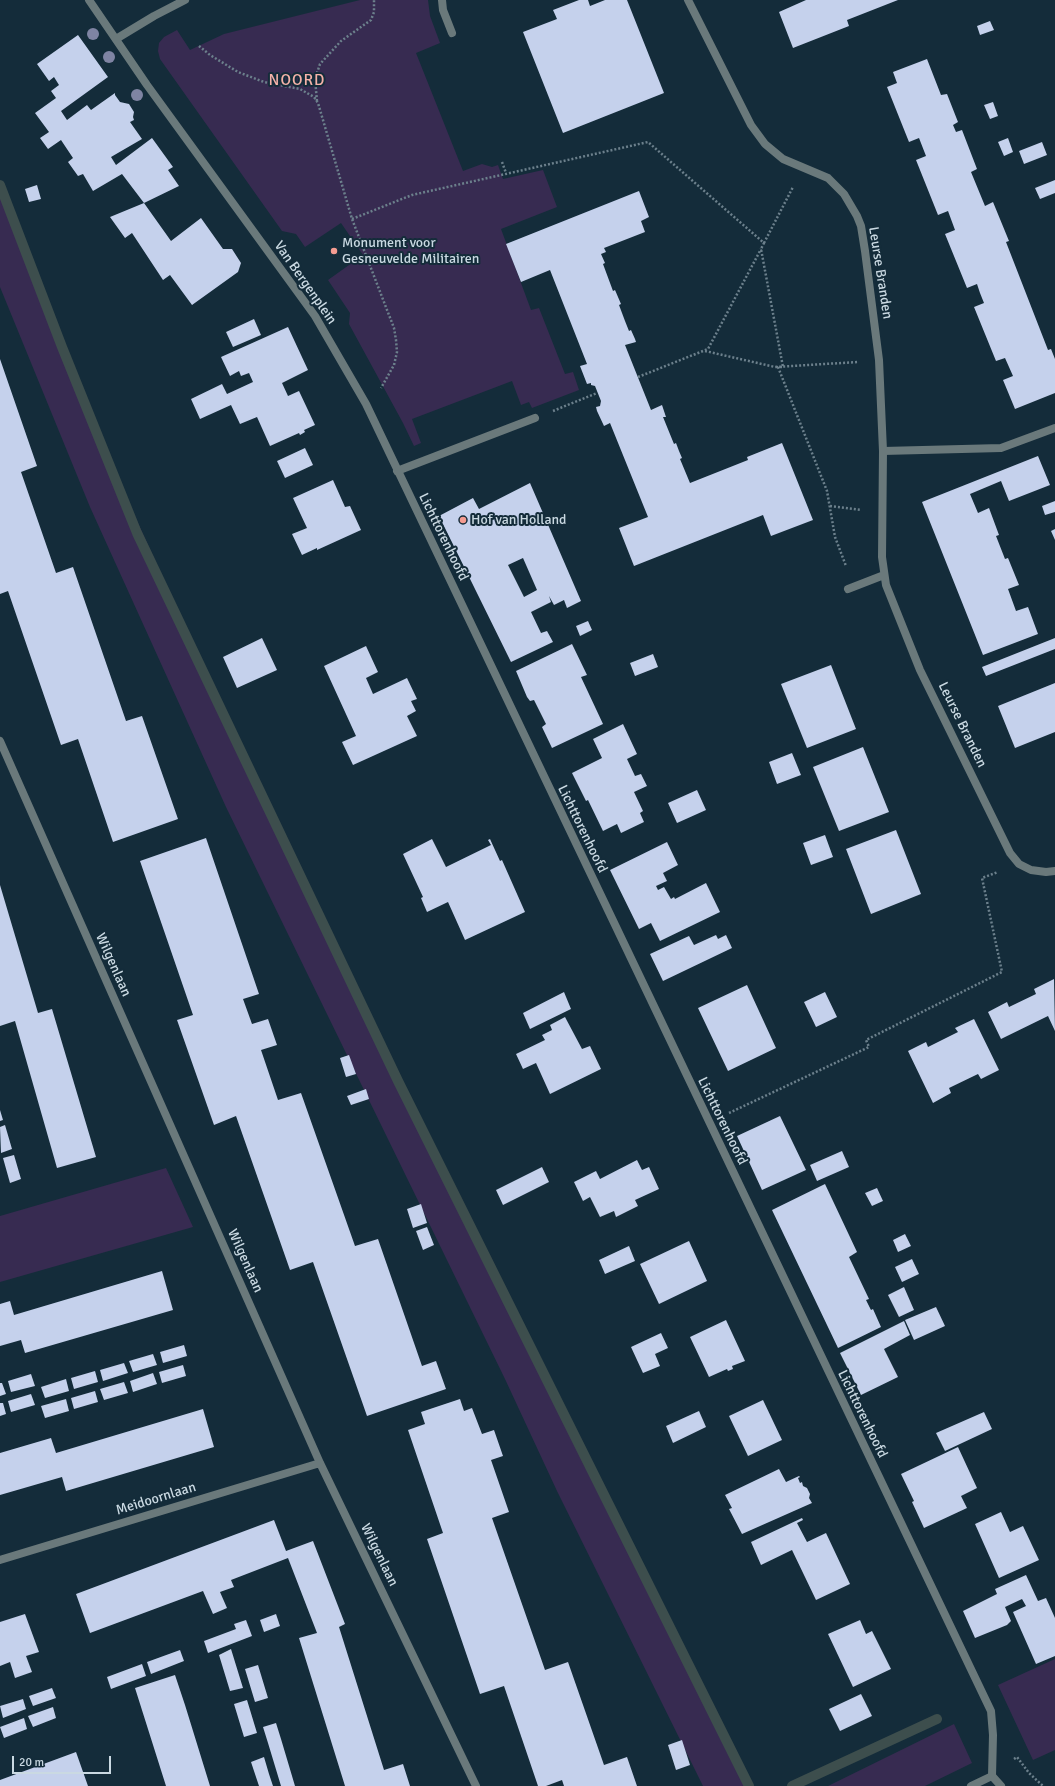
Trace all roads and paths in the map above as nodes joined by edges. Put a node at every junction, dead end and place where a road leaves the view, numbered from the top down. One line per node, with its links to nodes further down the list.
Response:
1 (89, 0): 7 (street, Van Bergenplein)
2 (185, 0): 7 (street)
3 (374, 0): 9 (path)
4 (442, 0): 6 (street)
5 (688, 0): 11 (street, Leurse Branden)
6 (452, 33)
7 (116, 39): 22 (street, Van Bergenplein)
8 (199, 46): 9 (path)
9 (318, 103): 13 (path)
10 (502, 162): 12 (path)
11 (804, 167): 14 (path); 17 (street, Leurse Branden)
12 (506, 173): 13 (path); 14 (path)
13 (352, 219): 22 (path)
14 (764, 243): 15 (path)
15 (761, 249): 16 (path); 19 (path)
16 (704, 351): 18 (path); 20 (path)
17 (879, 360): 19 (path); 25 (street, Leurse Branden)
18 (778, 367): 19 (path); 27 (path)
19 (783, 367)
20 (638, 377)
21 (598, 393): 23 (path)
22 (366, 404): 26 (street, Van Bergenplein)
23 (535, 418): 26 (street)
24 (1055, 428): 25 (street)
25 (883, 451): 28 (street, Leurse Branden)
26 (397, 471): 34 (street, Lichttorenhoofd)
27 (830, 506): 28 (path); 30 (path)
28 (882, 513): 29 (street, Leurse Branden)
29 (884, 575): 30 (street); 32 (street, Leurse Branden)
30 (851, 588)
31 (0, 741): 35 (street, Wilgenlaan)
32 (1019, 864): 33 (street); 34 (path)
33 (1055, 871)
34 (708, 1122): 37 (street, Lichttorenhoofd)
35 (320, 1463): 36 (street, Meidoornlaan); 38 (street, Wilgenlaan)
36 (0, 1560)
37 (992, 1776): 39 (street); 40 (street)
38 (476, 1786)
39 (971, 1786)
40 (1001, 1786)

